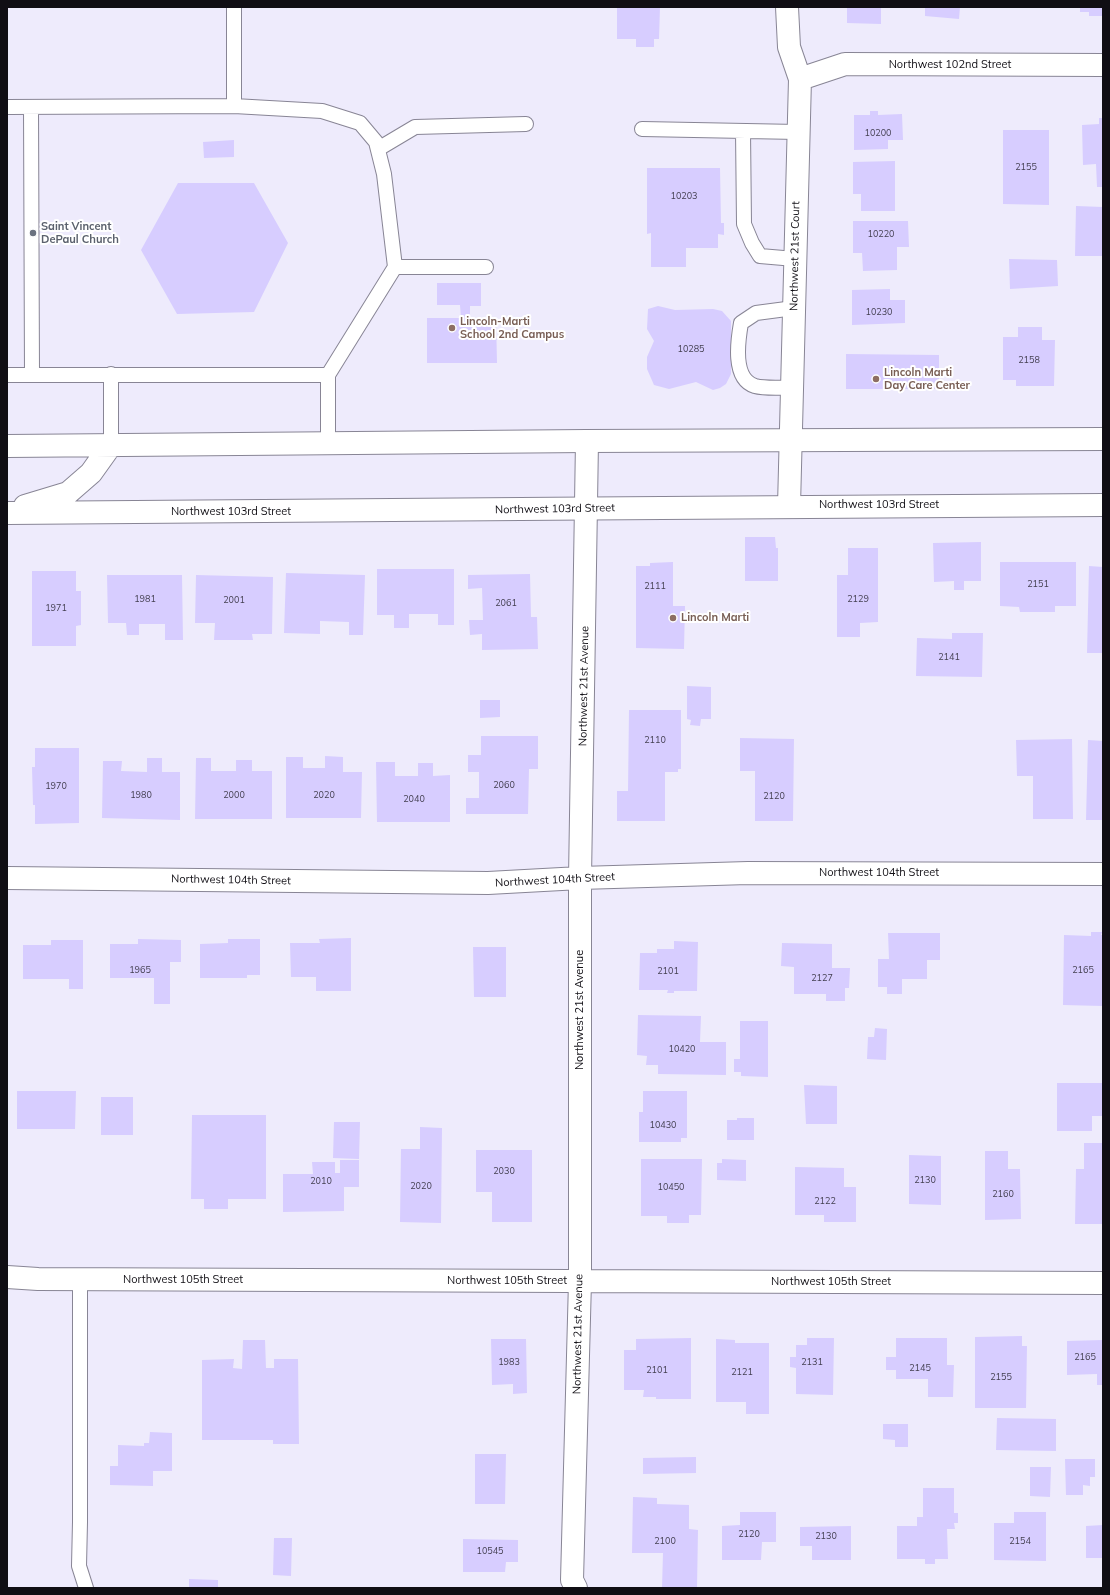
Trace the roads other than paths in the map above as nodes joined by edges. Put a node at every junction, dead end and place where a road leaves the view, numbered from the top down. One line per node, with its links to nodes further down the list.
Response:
1 (234, 7): 5 (lane)
2 (787, 7): 4 (street, Northwest 21st Court)
3 (1103, 65): 4 (street, Northwest 102nd Street)
4 (800, 79): 11 (street, Northwest 21st Court)
5 (234, 106): 7 (lane); 12 (lane)
6 (7, 107): 7 (lane)
7 (31, 107): 20 (lane)
8 (526, 124): 12 (lane)
9 (642, 129): 10 (lane)
10 (743, 130): 11 (lane); 13 (lane)
11 (798, 132): 13 (street, Northwest 21st Court)
12 (378, 149): 14 (lane)
13 (795, 259): 16 (street, Northwest 21st Court)
14 (395, 267): 15 (lane); 18 (lane)
15 (486, 267)
16 (794, 308): 21 (street, Northwest 21st Court); 21 (lane)
17 (111, 374): 18 (lane); 20 (lane); 26 (lane)
18 (328, 374): 25 (lane)
19 (7, 375): 20 (lane)
20 (32, 375)
21 (792, 388): 23 (street, Northwest 21st Court)
22 (1103, 439): 23 (street)
23 (791, 440): 24 (street); 29 (street, Northwest 21st Court)
24 (587, 441): 25 (street); 30 (street, Northwest 21st Avenue)
25 (328, 443): 26 (street)
26 (111, 445): 27 (street); 31 (street)
27 (7, 446)
28 (1103, 505): 29 (street, Northwest 103rd Street)
29 (789, 506): 30 (street, Northwest 103rd Street)
30 (587, 509): 31 (street, Northwest 103rd Street); 34 (street, Northwest 21st Avenue)
31 (7, 513)
32 (1103, 874): 34 (street, Northwest 104th Street)
33 (7, 878): 34 (street, Northwest 104th Street)
34 (580, 878): 37 (street, Northwest 21st Avenue)
35 (7, 1277): 36 (street, Northwest 105th Street)
36 (80, 1279): 37 (street, Northwest 105th Street); 40 (lane)
37 (580, 1282): 38 (street, Northwest 105th Street); 39 (street, Northwest 21st Avenue)
38 (1103, 1283)
39 (574, 1584)
40 (86, 1588)

